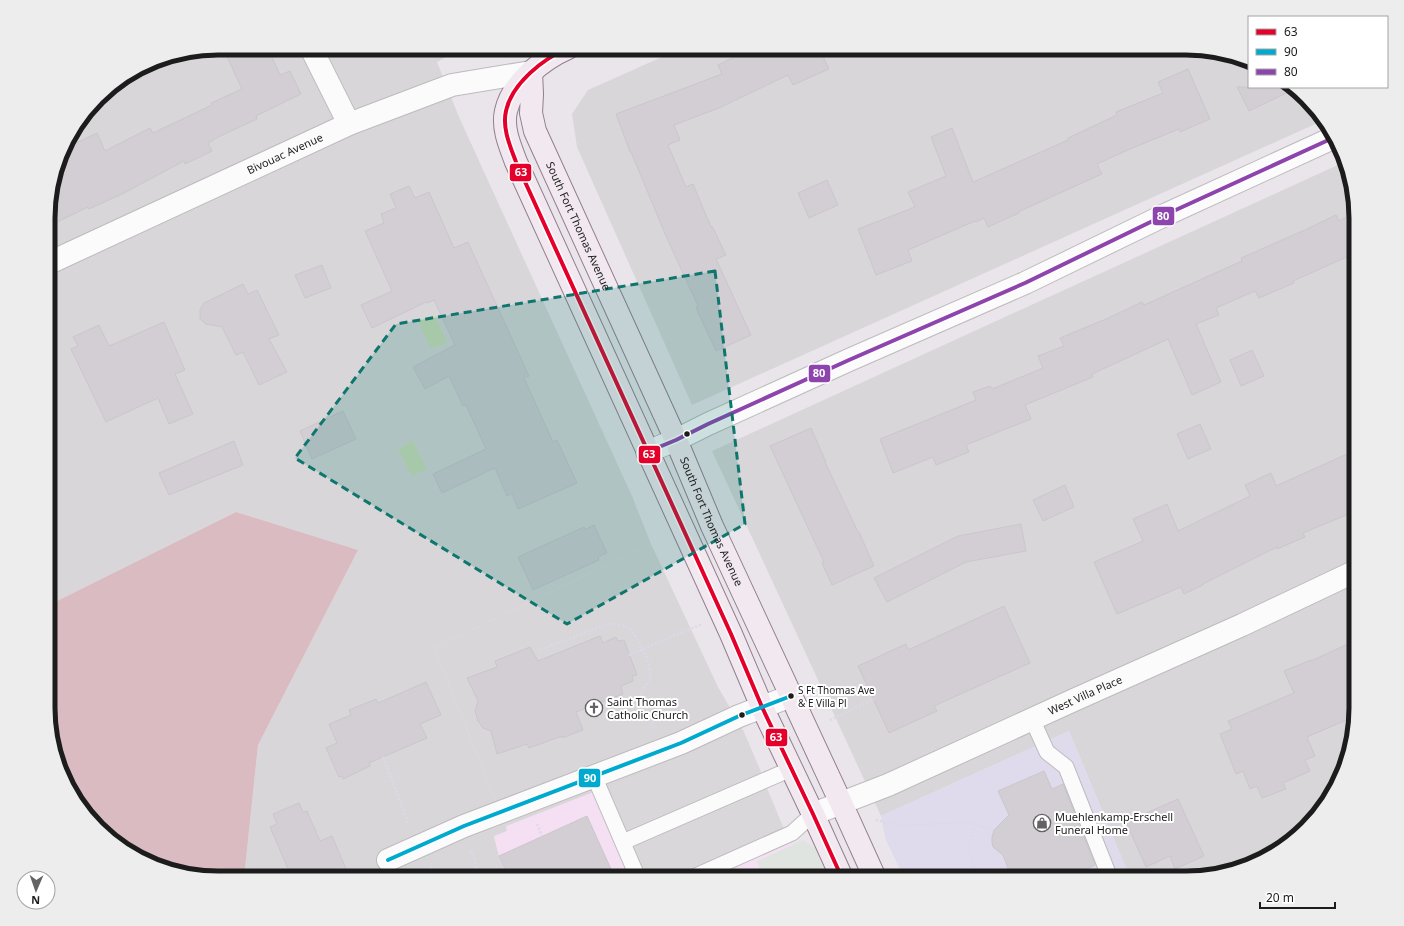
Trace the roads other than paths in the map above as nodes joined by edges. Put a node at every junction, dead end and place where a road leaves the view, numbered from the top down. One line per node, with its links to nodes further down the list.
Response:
1 (314, 55): 4 (street)
2 (554, 55): 3 (main road)
3 (531, 72): 4 (street, Bivouac Avenue); 7 (main road, South Fort Thomas Avenue); 8 (main road)
4 (349, 124): 6 (street, Bivouac Avenue)
5 (1328, 140): 7 (street)
6 (55, 261)
7 (676, 440): 8 (street); 10 (main road, South Fort Thomas Avenue)
8 (647, 452): 11 (main road)
9 (1349, 575): 12 (street, West Villa Place)
10 (791, 696): 11 (street); 15 (main road, South Fort Thomas Avenue)
11 (762, 707): 13 (main road); 14 (street)
12 (1032, 719): 15 (street, West Villa Place); 23 (lane)
13 (791, 769): 16 (main road); 17 (lane)
14 (594, 776): 17 (lane); 18 (street)
15 (842, 803): 16 (street, West Villa Place); 22 (main road, South Fort Thomas Avenue)
16 (813, 814): 20 (lane); 21 (main road)
17 (623, 842): 19 (lane)
18 (388, 860)
19 (635, 871)
20 (708, 871)
21 (839, 871)
22 (872, 871)
23 (1107, 871)

